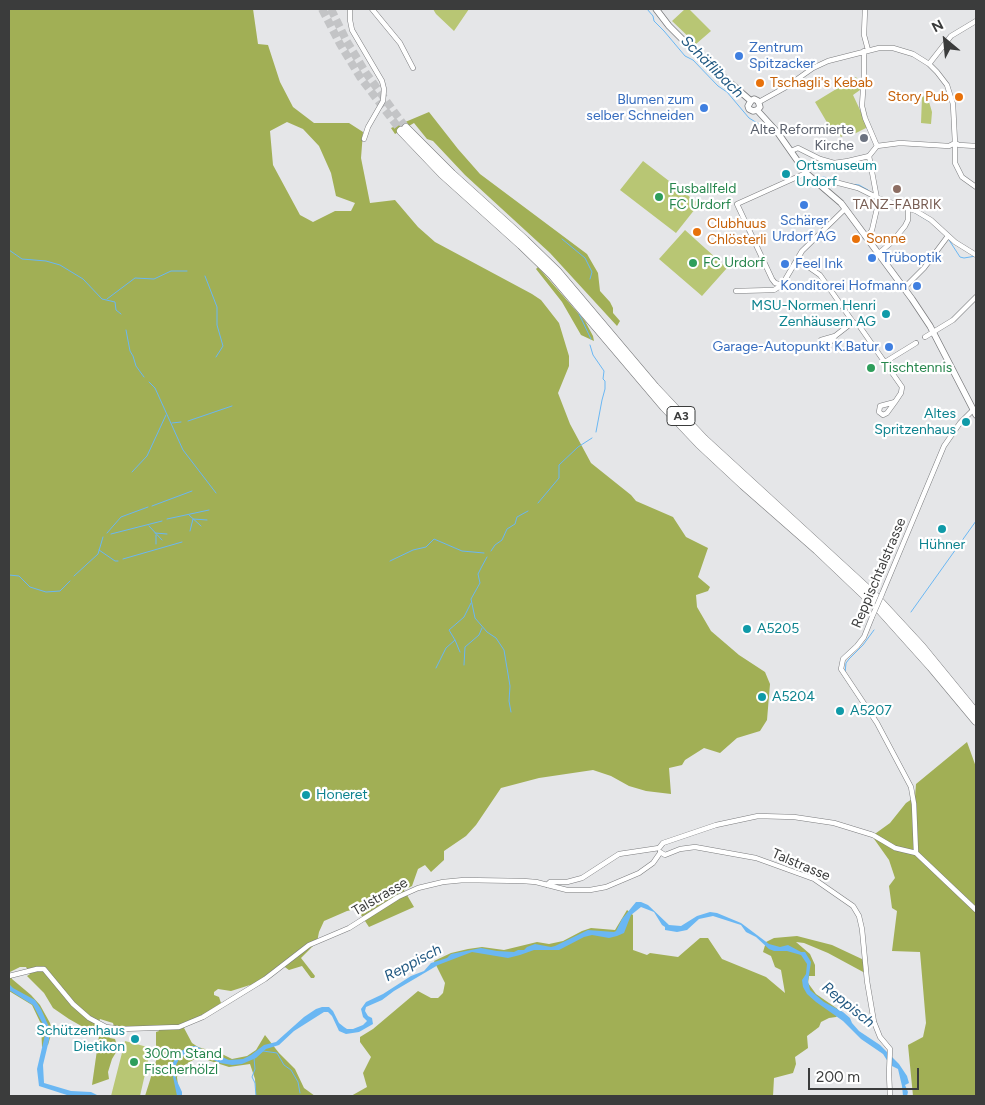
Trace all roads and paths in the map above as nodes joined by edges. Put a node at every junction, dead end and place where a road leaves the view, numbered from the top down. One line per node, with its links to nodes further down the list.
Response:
1 (350, 9): 12 (street)
2 (372, 9): 8 (street)
3 (656, 9): 9 (main road)
4 (866, 9): 6 (street)
5 (976, 21): 7 (street)
6 (866, 51): 7 (street); 10 (street); 14 (street)
7 (929, 64): 13 (street)
8 (414, 68)
9 (751, 100): 10 (main road); 11 (main road)
10 (759, 102): 11 (main road)
11 (757, 110): 16 (main road)
12 (364, 139)
13 (955, 143): 14 (street); 15 (street); 20 (street)
14 (877, 146): 17 (street)
15 (976, 146)
16 (791, 151): 17 (street); 18 (main road)
17 (869, 156): 21 (street)
18 (806, 173): 22 (main road); 29 (street)
19 (827, 180): 21 (street)
20 (976, 187)
21 (878, 198): 23 (street); 24 (street)
22 (845, 209): 24 (main road); 28 (street)
23 (907, 209): 25 (street); 26 (street)
24 (867, 237): 26 (main road)
25 (947, 237): 27 (street); 30 (street)
26 (878, 253): 30 (main road)
27 (976, 255)
28 (797, 259): 29 (street); 33 (street)
29 (782, 285): 31 (street)
30 (904, 288): 34 (main road)
31 (736, 291)
32 (976, 297): 34 (street)
33 (853, 322): 35 (street); 38 (street)
34 (933, 332): 36 (street); 40 (main road)
35 (835, 336)
36 (925, 337)
37 (916, 343): 38 (street)
38 (885, 362): 39 (street)
39 (895, 402)
40 (975, 413): 46 (street, Reppischtalstrasse, bridge)
41 (951, 682): 42 (highway); 43 (highway, A3); 44 (highway, A3)
42 (976, 705)
43 (976, 712)
44 (976, 721)
45 (660, 850): 46 (street); 47 (street); 47 (street, Talstrasse); 50 (street, Talstrasse)
46 (916, 853): 48 (street)
47 (546, 885): 49 (street, Talstrasse)
48 (976, 910)
49 (9, 976)
50 (890, 1096)

